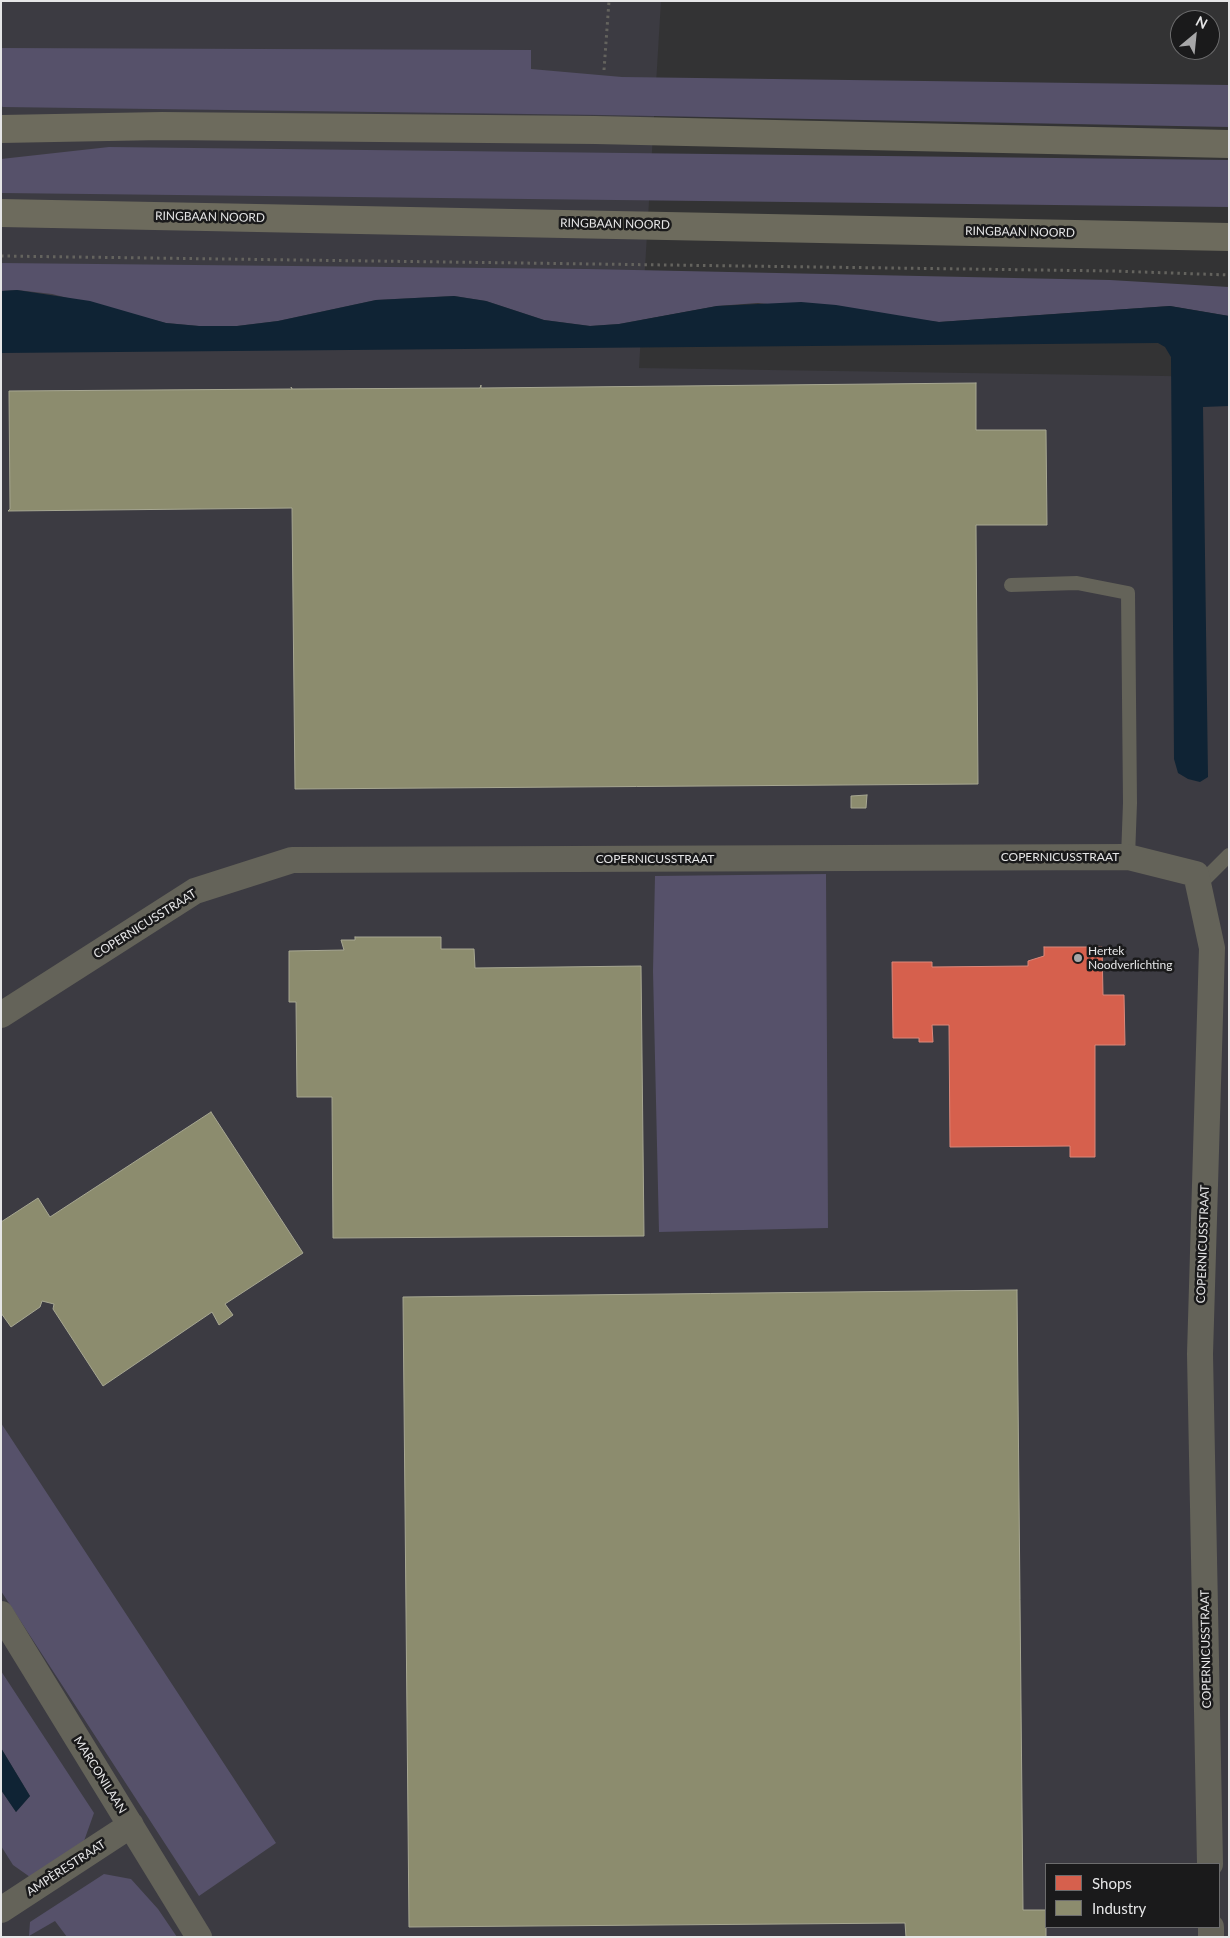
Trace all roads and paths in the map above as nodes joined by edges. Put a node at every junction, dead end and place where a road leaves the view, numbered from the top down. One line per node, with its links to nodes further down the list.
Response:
1 (609, 1): 2 (path)
2 (604, 70)
3 (1, 129): 4 (main road)
4 (1229, 144)
5 (1, 213): 6 (main road, RINGBAAN NOORD)
6 (1229, 237)
7 (1, 256): 8 (path)
8 (1229, 275)
9 (1011, 585): 11 (lane)
10 (1229, 856): 12 (lane)
11 (1128, 857): 12 (street, COPERNICUSSTRAAT); 13 (street, COPERNICUSSTRAAT)
12 (1198, 886): 16 (street, COPERNICUSSTRAAT)
13 (1, 1015)
14 (1, 1614): 15 (street, MARCONILAAN)
15 (131, 1825): 17 (street, AMPÈRESTRAAT); 18 (street, MARCONILAAN)
16 (1210, 1863)
17 (1, 1910)
18 (199, 1937)

